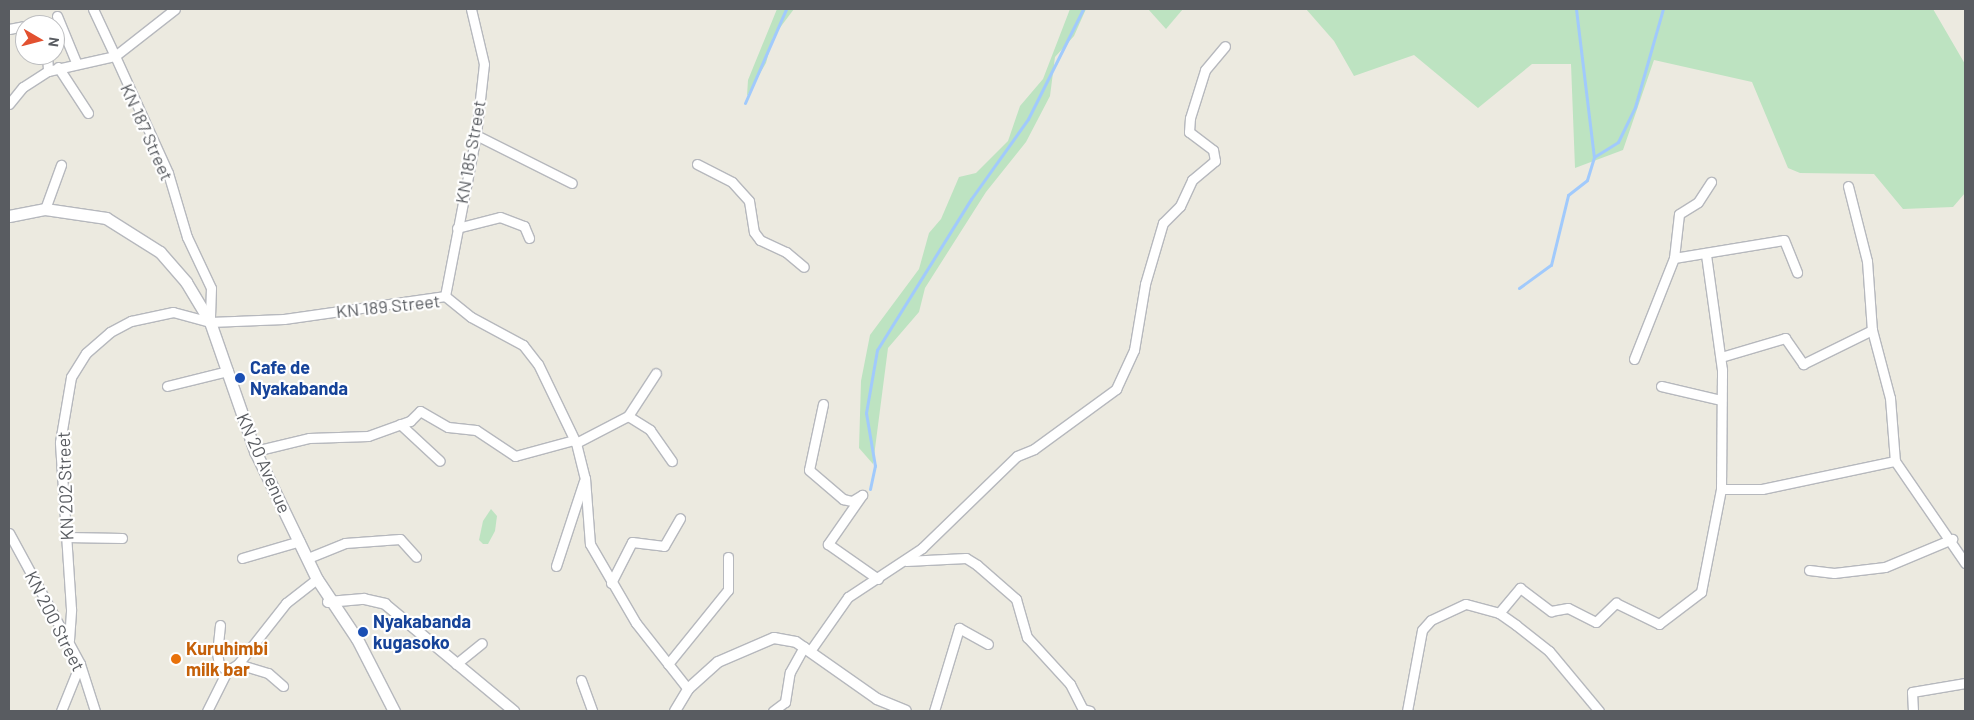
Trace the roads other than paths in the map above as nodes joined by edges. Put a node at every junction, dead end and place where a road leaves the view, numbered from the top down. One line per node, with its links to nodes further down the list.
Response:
1 (93, 9): 6 (street, KN 187 Street)
2 (175, 9): 6 (street)
3 (471, 9): 13 (street, KN 185 Street)
4 (65, 35): 7 (street)
5 (1225, 46): 57 (street)
6 (114, 56): 7 (street); 28 (street, KN 187 Street)
7 (76, 62): 9 (street)
8 (48, 65): 10 (street)
9 (58, 67): 10 (street); 12 (street)
10 (48, 71): 11 (street)
11 (9, 104)
12 (88, 113)
13 (476, 134): 17 (street); 21 (street, KN 185 Street)
14 (697, 164): 25 (street)
15 (61, 165): 19 (street)
16 (1711, 182): 24 (street)
17 (572, 183)
18 (1848, 186): 29 (street)
19 (45, 209): 20 (main road, KN 20 Avenue); 28 (main road, KN 20 Avenue)
20 (9, 216)
21 (457, 228): 22 (street); 27 (street, KN 185 Street)
22 (529, 238)
23 (1706, 254): 24 (street); 26 (street); 30 (street)
24 (1674, 258): 31 (street)
25 (804, 266)
26 (1797, 272)
27 (445, 296): 28 (street, KN 189 Street); 40 (street, KN 189 Street)
28 (210, 322): 32 (main road, KN 20 Avenue); 49 (street, KN 202 Street)
29 (1872, 330): 30 (street); 44 (street)
30 (1721, 356): 36 (street)
31 (1634, 359)
32 (228, 372): 34 (street); 41 (main road, KN 20 Avenue)
33 (656, 373): 38 (street)
34 (167, 386)
35 (1661, 386): 36 (street)
36 (1721, 400): 46 (street)
37 (823, 404): 62 (street)
38 (628, 416): 40 (street); 43 (street)
39 (400, 424): 40 (street); 41 (street); 42 (street)
40 (575, 441): 45 (street, KN 189 Street)
41 (255, 451): 52 (main road, KN 20 Avenue)
42 (440, 461)
43 (672, 461)
44 (1895, 461): 46 (street); 51 (street)
45 (585, 478): 59 (street); 63 (street, KN 189 Street)
46 (1721, 489): 65 (street)
47 (680, 518): 63 (street)
48 (9, 533): 67 (street, KN 200 Street)
49 (66, 537): 50 (street); 67 (street, KN 202 Street)
50 (122, 538)
51 (1952, 539): 58 (street); 60 (street)
52 (300, 542): 55 (street); 56 (main road, KN 20 Avenue)
53 (416, 556): 56 (street)
54 (728, 557): 74 (street)
55 (242, 558)
56 (308, 558): 61 (main road, KN 20 Avenue)
57 (906, 561): 62 (street); 90 (street)
58 (1965, 563)
59 (556, 566)
60 (1809, 570)
61 (317, 579): 64 (main road, KN 20 Avenue); 72 (street)
62 (878, 580): 70 (street)
63 (611, 583): 74 (street, KN 189 Street)
64 (328, 602): 73 (street); 83 (main road, KN 20 Avenue)
65 (1499, 614): 91 (street); 92 (street)
66 (220, 625): 75 (street)
67 (69, 640): 71 (street, KN 200 Street)
68 (482, 642): 73 (street)
69 (988, 644): 89 (street)
70 (807, 650): 79 (street); 87 (street); 88 (street)
71 (80, 664): 80 (street); 81 (street, KN 200 Street)
72 (238, 664): 75 (street); 78 (street)
73 (456, 664): 84 (street)
74 (668, 664): 79 (street, KN 189 Street)
75 (227, 670): 82 (street)
76 (581, 680): 85 (street)
77 (1965, 684): 93 (street)
78 (283, 686)
79 (688, 689): 86 (street)
80 (60, 711)
81 (95, 711)
82 (207, 711)
83 (394, 711)
84 (514, 711)
85 (592, 711)
86 (675, 711)
87 (773, 711)
88 (906, 711)
89 (934, 711)
90 (1090, 711)
91 (1407, 711)
92 (1599, 711)
93 (1913, 711)

